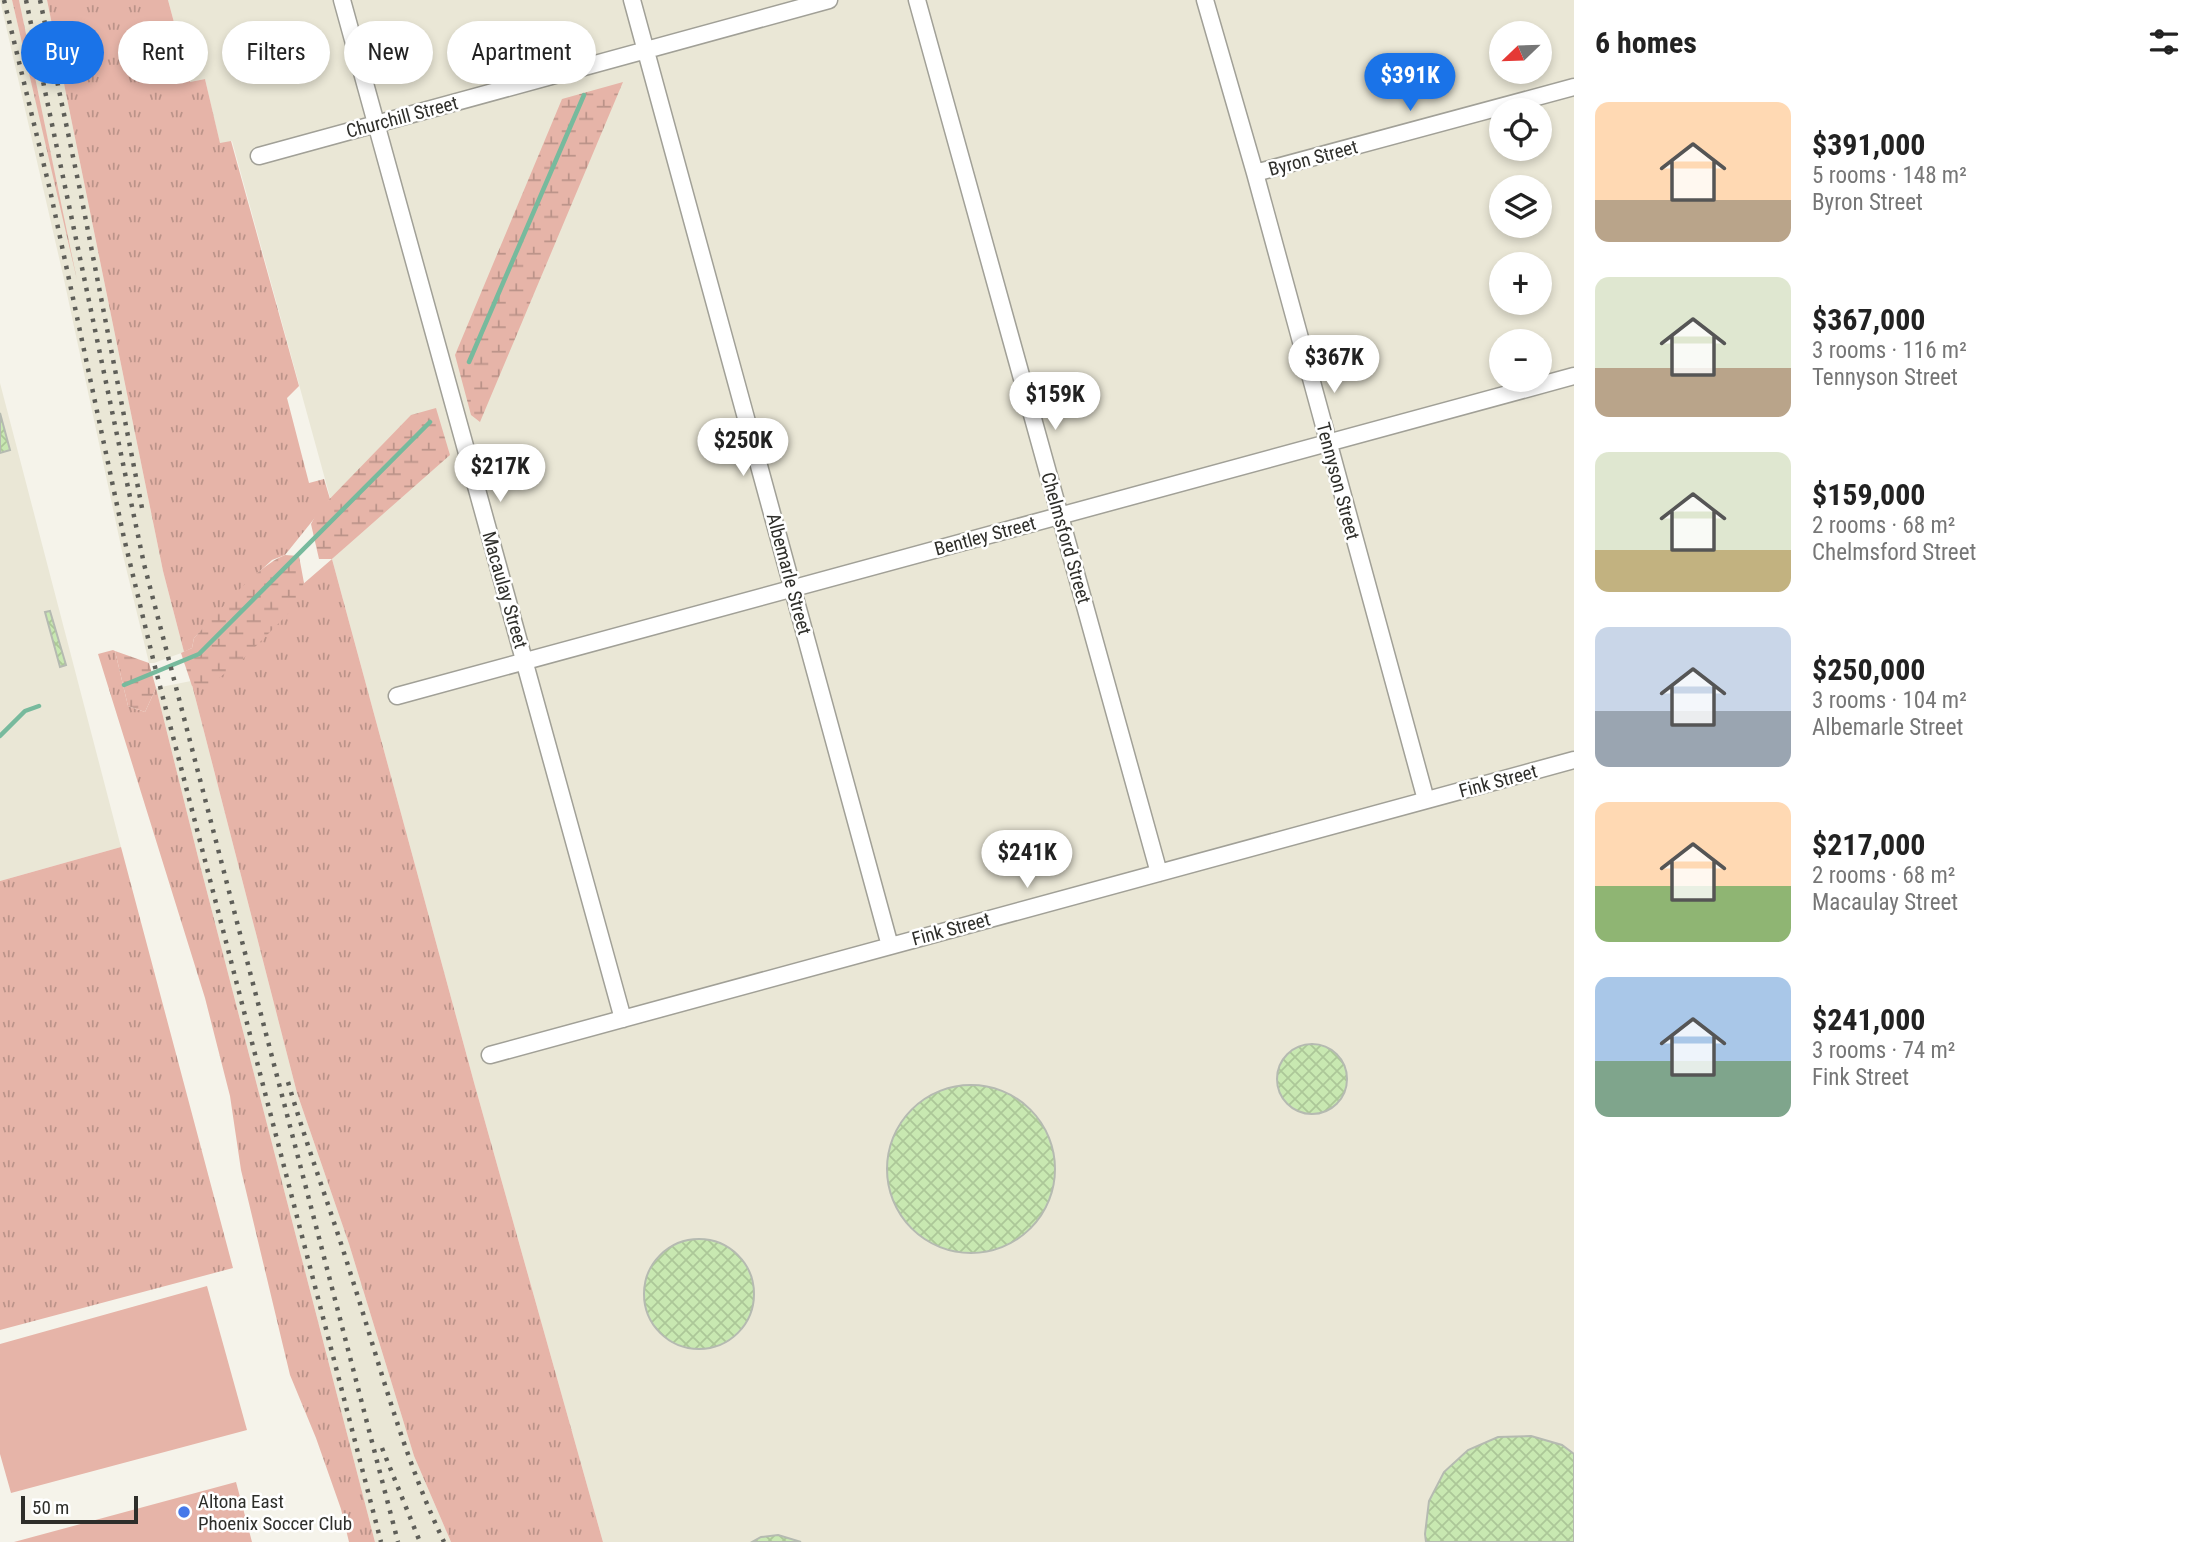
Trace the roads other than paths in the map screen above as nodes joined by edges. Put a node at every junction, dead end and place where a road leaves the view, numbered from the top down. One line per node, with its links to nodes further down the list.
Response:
1 (342, 0): 8 (street, Macaulay Street)
2 (632, 0): 6 (street, Albemarle Street)
3 (829, 0): 6 (street, Churchill Street)
4 (916, 0): 13 (street, Chelmsford Street)
5 (1205, 0): 10 (street, Tennyson Street)
6 (646, 50): 8 (street, Churchill Street); 14 (street, Albemarle Street)
7 (1574, 87): 10 (street, Byron Street)
8 (376, 124): 9 (street, Churchill Street); 15 (street, Macaulay Street)
9 (259, 156)
10 (1255, 173): 12 (street, Tennyson Street)
11 (1574, 376): 12 (street, Bentley Street)
12 (1328, 443): 13 (street, Bentley Street); 18 (street, Tennyson Street)
13 (1059, 516): 14 (street, Bentley Street); 19 (street, Chelmsford Street)
14 (792, 588): 15 (street, Bentley Street); 20 (street, Albemarle Street)
15 (525, 662): 16 (street, Bentley Street); 21 (street, Macaulay Street)
16 (397, 696)
17 (1574, 760): 18 (street, Fink Street)
18 (1426, 800): 19 (street, Fink Street)
19 (1159, 873): 20 (street, Fink Street)
20 (890, 946): 21 (street, Fink Street)
21 (623, 1019): 22 (street, Fink Street)
22 (490, 1055)

